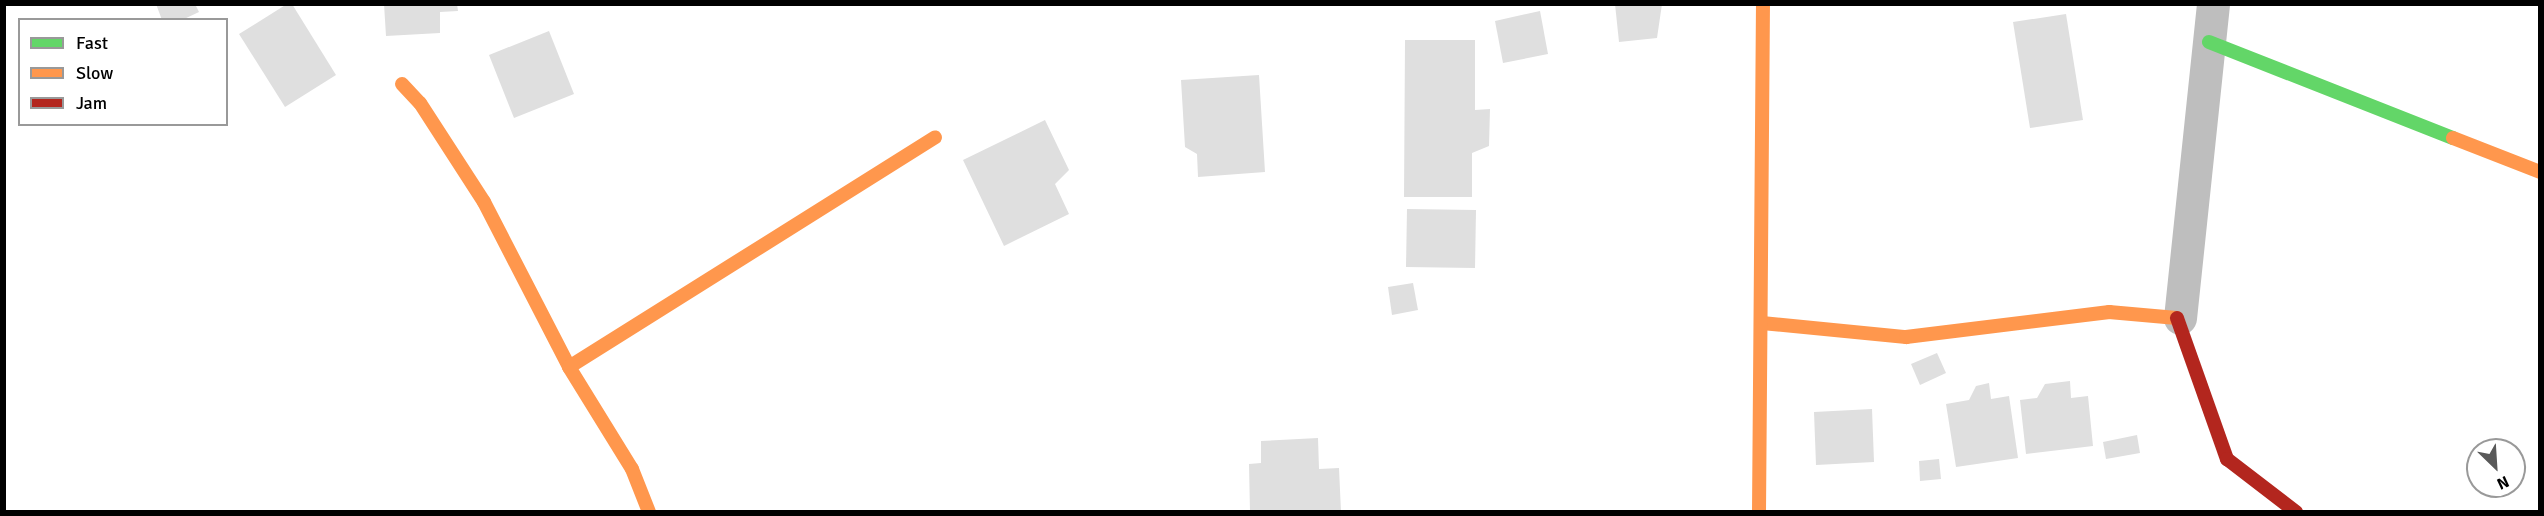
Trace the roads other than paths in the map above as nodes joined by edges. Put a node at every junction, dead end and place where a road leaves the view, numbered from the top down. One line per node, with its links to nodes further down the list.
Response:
1 (1763, 4): 8 (street)
2 (2213, 4): 3 (street)
3 (2209, 42): 6 (street); 7 (street)
4 (402, 84): 9 (street)
5 (935, 137): 9 (street)
6 (2540, 172)
7 (2180, 318): 8 (street); 12 (street)
8 (1762, 323): 11 (street)
9 (569, 368): 10 (street)
10 (649, 512)
11 (1759, 512)
12 (2296, 512)

